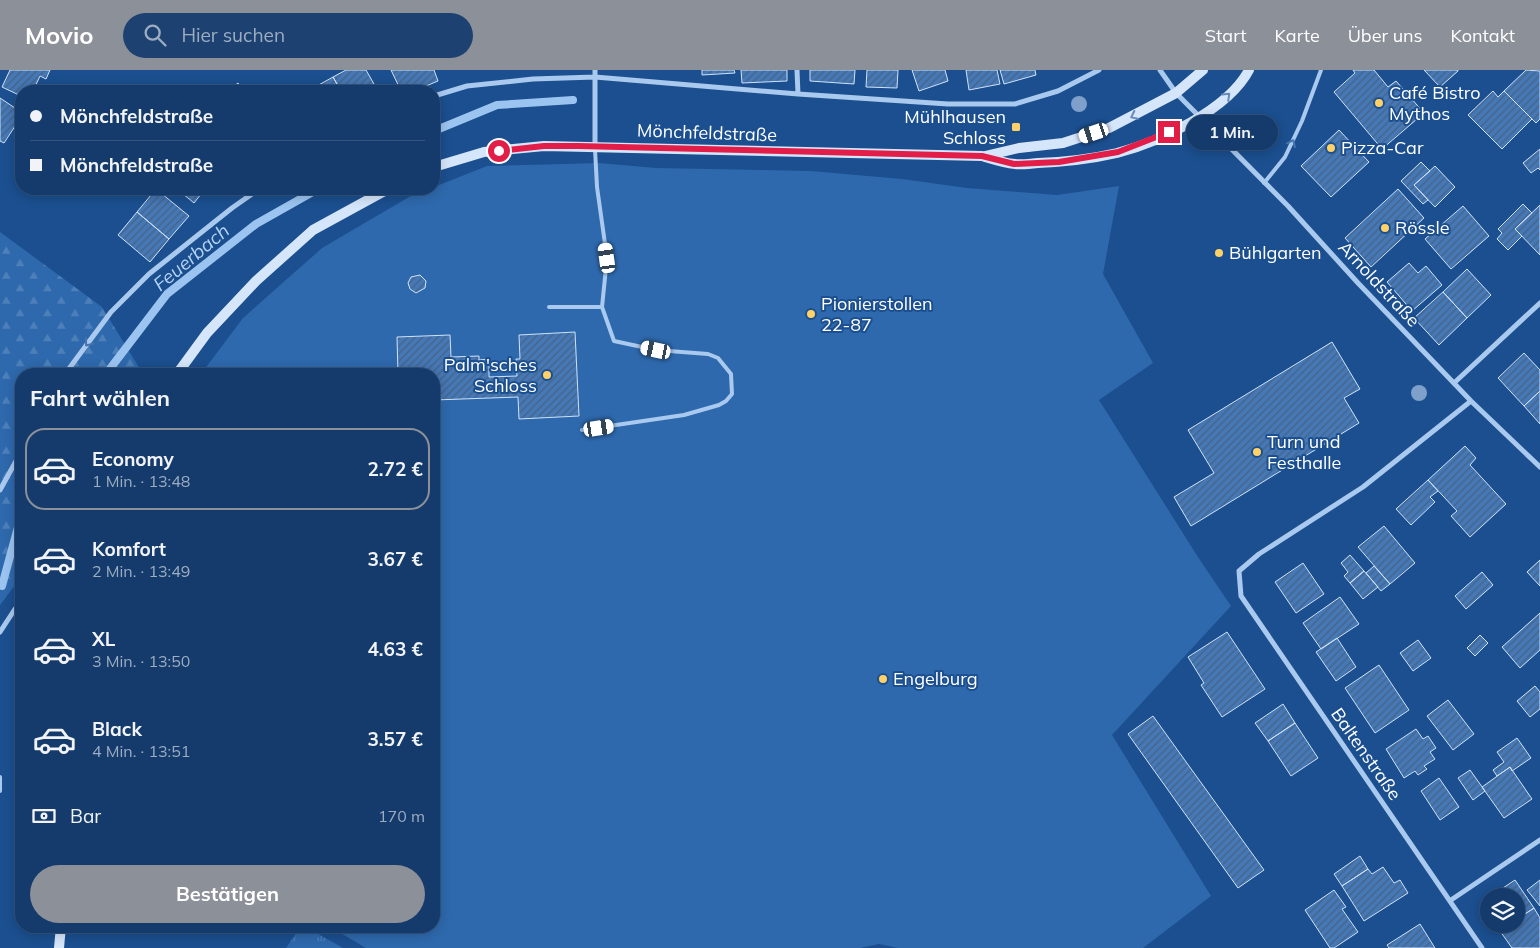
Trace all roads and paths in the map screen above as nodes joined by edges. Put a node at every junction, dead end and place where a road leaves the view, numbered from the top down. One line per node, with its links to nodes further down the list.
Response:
1 (595, 70): 8 (street)
2 (797, 70): 11 (street)
3 (1100, 70): 11 (street)
4 (1160, 70): 9 (street, Arnoldstraße)
5 (1203, 70): 9 (main road, Mönchfeldstraße)
6 (1249, 70): 12 (main road, Mönchfeldstraße, one-way to 6)
7 (1321, 70): 16 (lane, one-way to 7)
8 (595, 77): 10 (street); 11 (street); 13 (street)
9 (1176, 93): 12 (street, Arnoldstraße); 14 (main road, Mönchfeldstraße, one-way to 14)
10 (440, 94)
11 (798, 94)
12 (1200, 118): 14 (main road, Mönchfeldstraße); 16 (street, Arnoldstraße)
13 (595, 146): 14 (main road, Mönchfeldstraße); 15 (main road, Mönchfeldstraße); 21 (lane)
14 (982, 156)
15 (440, 165)
16 (1264, 183): 24 (street, Arnoldstraße)
17 (250, 195): 22 (street, one-way to 22)
18 (377, 195): 23 (main road)
19 (1540, 303): 24 (street)
20 (549, 307): 21 (lane)
21 (602, 307): 26 (lane)
22 (69, 368)
23 (181, 368)
24 (1454, 383): 25 (street, Arnoldstraße)
25 (1471, 401): 28 (street, Arnoldstraße); 35 (street, Baltenstraße)
26 (582, 430)
27 (15, 463): 29 (street)
28 (1540, 467)
29 (0, 490)
30 (15, 609): 31 (street)
31 (0, 632)
32 (0, 777): 33 (lane)
33 (0, 791)
34 (1540, 840): 35 (street)
35 (1451, 900): 38 (street, Baltenstraße)
36 (60, 933): 37 (main road)
37 (59, 948)
38 (1482, 948)

